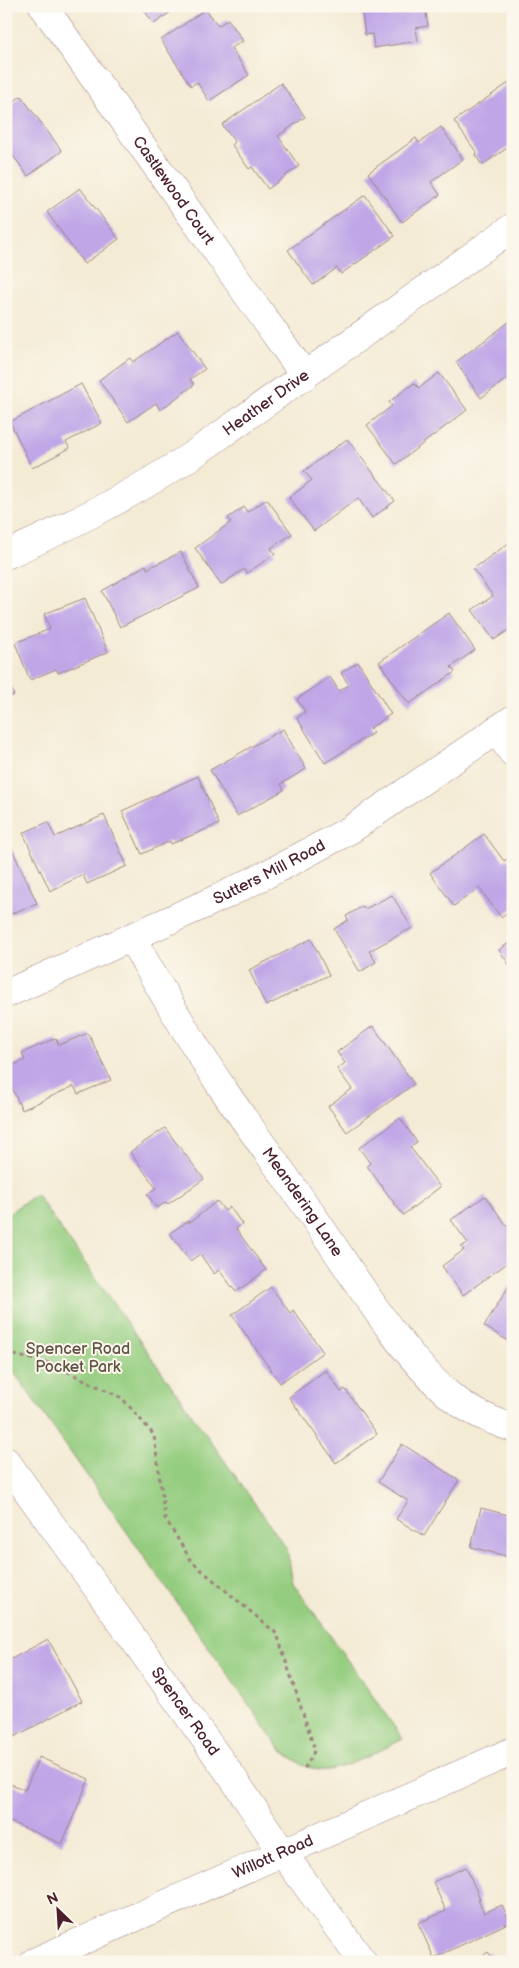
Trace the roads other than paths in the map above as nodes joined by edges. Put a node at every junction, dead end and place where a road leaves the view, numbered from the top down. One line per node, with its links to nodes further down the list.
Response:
1 (43, 6): 3 (street, Castlewood Court)
2 (513, 227): 3 (street, Heather Drive)
3 (305, 376): 4 (street, Heather Drive)
4 (6, 555)
5 (505, 724): 6 (street); 7 (street, Sutters Mill Road)
6 (513, 753)
7 (131, 937): 8 (street, Sutters Mill Road); 9 (street, Meandering Lane)
8 (6, 994)
9 (513, 1428)
10 (6, 1461): 12 (street, Spencer Road)
11 (513, 1751): 12 (street, Willott Road)
12 (282, 1852): 13 (street, Willott Road); 14 (street, Spencer Road)
13 (34, 1962)
14 (363, 1962)

